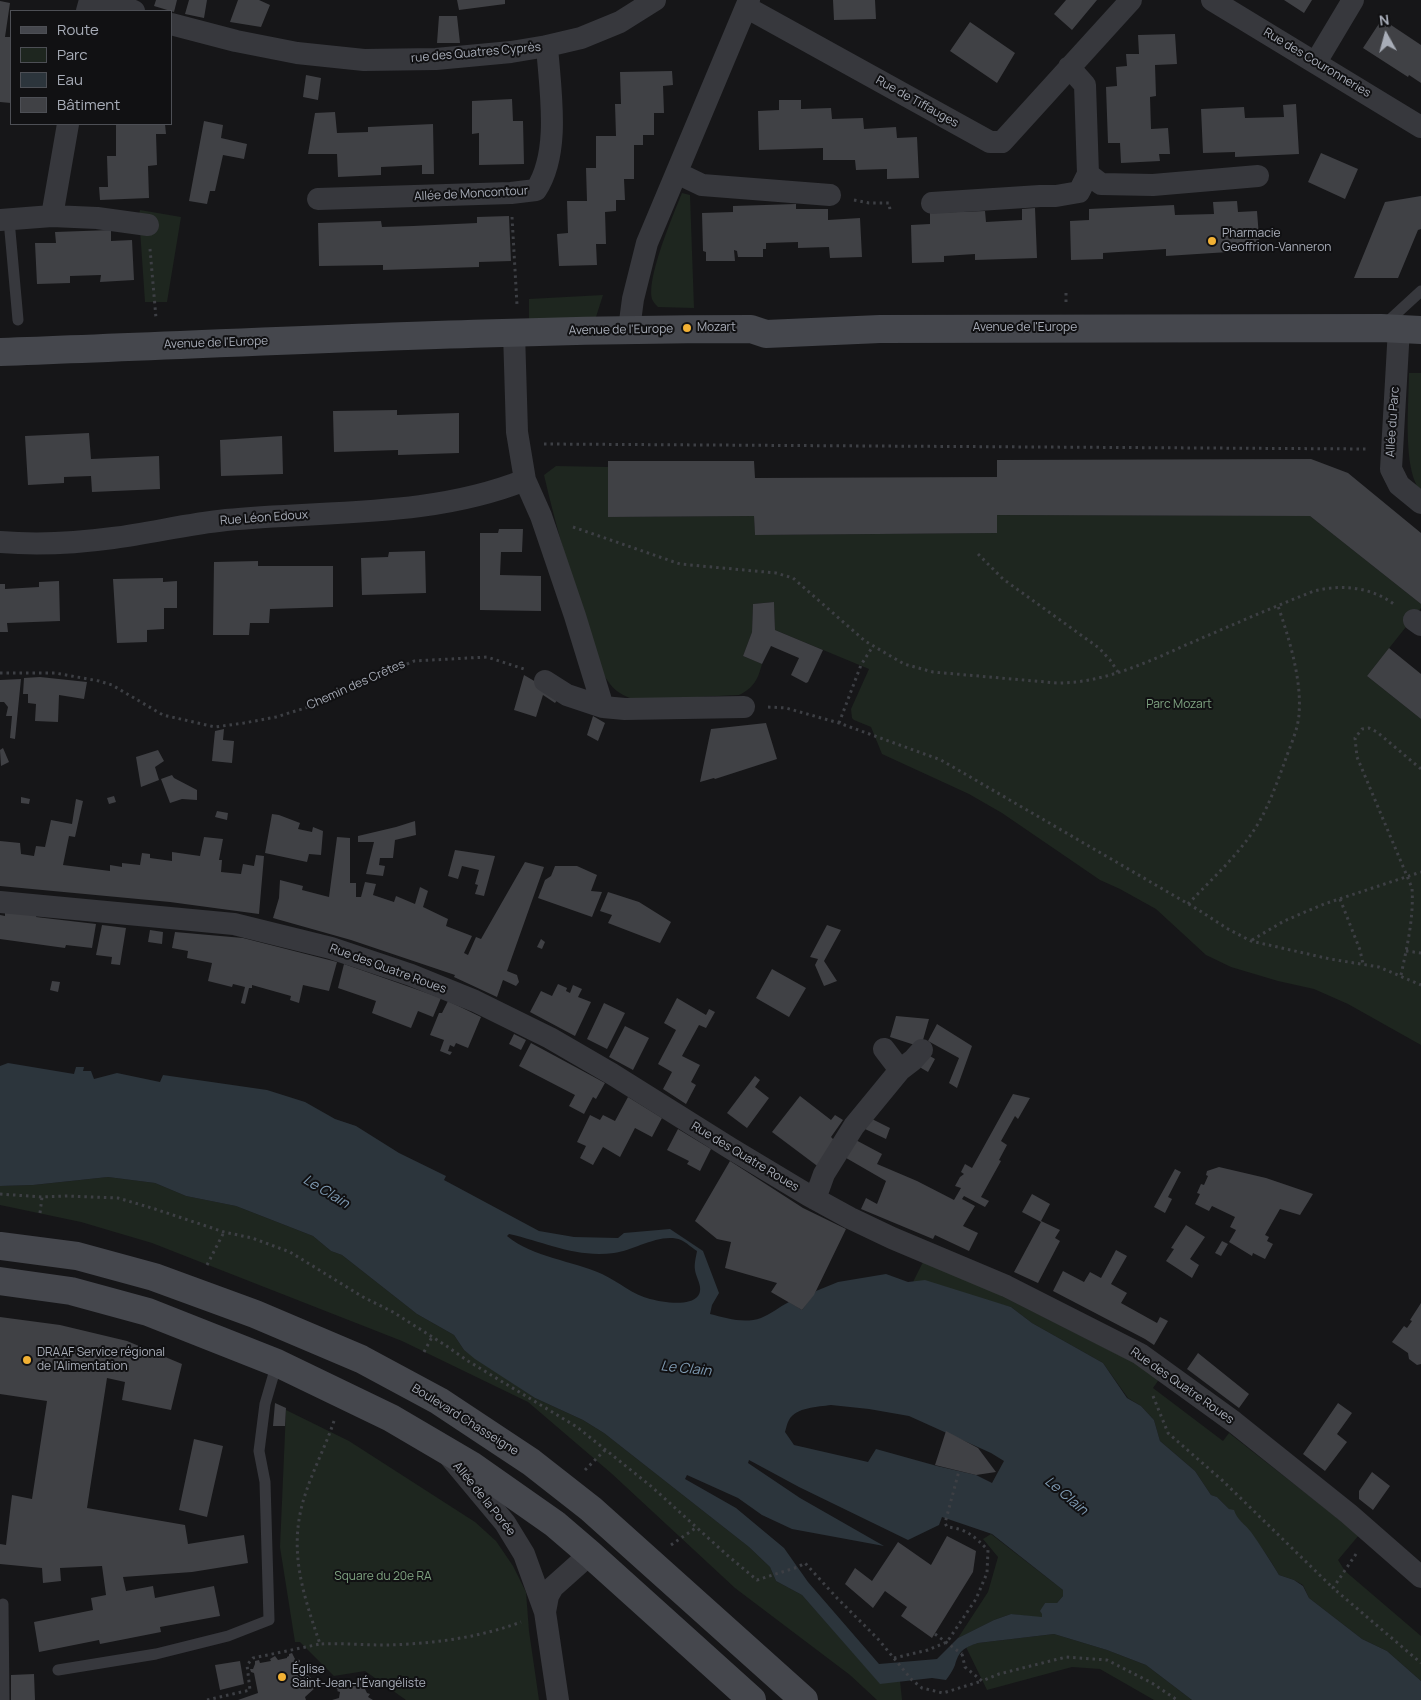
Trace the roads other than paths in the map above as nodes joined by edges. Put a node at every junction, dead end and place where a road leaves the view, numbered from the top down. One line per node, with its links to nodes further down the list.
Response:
1 (103, 0): 7 (street)
2 (655, 0): 9 (street, rue des Quatres Cyprès)
3 (1130, 0): 11 (street, Rue de Tiffauges)
4 (1212, 0): 10 (street, Rue des Couronneries)
5 (1353, 0): 10 (street)
6 (747, 4): 11 (street, Rue de Tiffauges); 14 (street, Rue de Tiffauges)
7 (131, 10)
8 (172, 24): 9 (street, rue des Quatres Cyprès)
9 (547, 46): 18 (street, Allée de Moncontour)
10 (1316, 62): 13 (street, Rue des Couronneries)
11 (1069, 67): 15 (street)
12 (68, 125): 20 (street)
13 (1421, 127)
14 (677, 173): 17 (street); 26 (street, Rue de Tiffauges)
15 (1088, 174): 16 (street); 19 (street)
16 (1258, 176)
17 (830, 195)
18 (318, 199)
19 (932, 203)
20 (52, 216): 21 (street); 22 (street)
21 (5, 220): 24 (lane)
22 (148, 225)
23 (1421, 291): 25 (lane)
24 (18, 320)
25 (1400, 328): 26 (main road, Avenue de l'Europe); 30 (street, Allée du Parc)
26 (629, 329): 27 (main road, Avenue de l'Europe)
27 (514, 332): 28 (main road, Avenue de l'Europe); 29 (street)
28 (0, 352)
29 (525, 480): 31 (street, Rue Léon Edoux); 33 (street)
30 (1421, 503)
31 (0, 542)
32 (545, 681): 33 (street)
33 (602, 707): 34 (street)
34 (744, 707)
35 (0, 902): 39 (street, Rue des Quatre Roues)
36 (884, 1049): 38 (street)
37 (922, 1050): 38 (street)
38 (900, 1070): 39 (street)
39 (815, 1199): 45 (street, Rue des Quatre Roues)
40 (0, 1246): 52 (main road, Boulevard Chasseigne)
41 (0, 1281): 42 (main road)
42 (277, 1362): 43 (main road); 48 (lane)
43 (440, 1445): 44 (main road); 47 (street, Allée de la Porée)
44 (590, 1554): 47 (street, Allée de la Porée); 51 (main road)
45 (1421, 1576)
46 (3, 1604): 49 (lane)
47 (545, 1614): 50 (street, Allée de la Porée)
48 (58, 1670)
49 (4, 1700)
50 (558, 1700)
51 (752, 1700)
52 (804, 1700)

